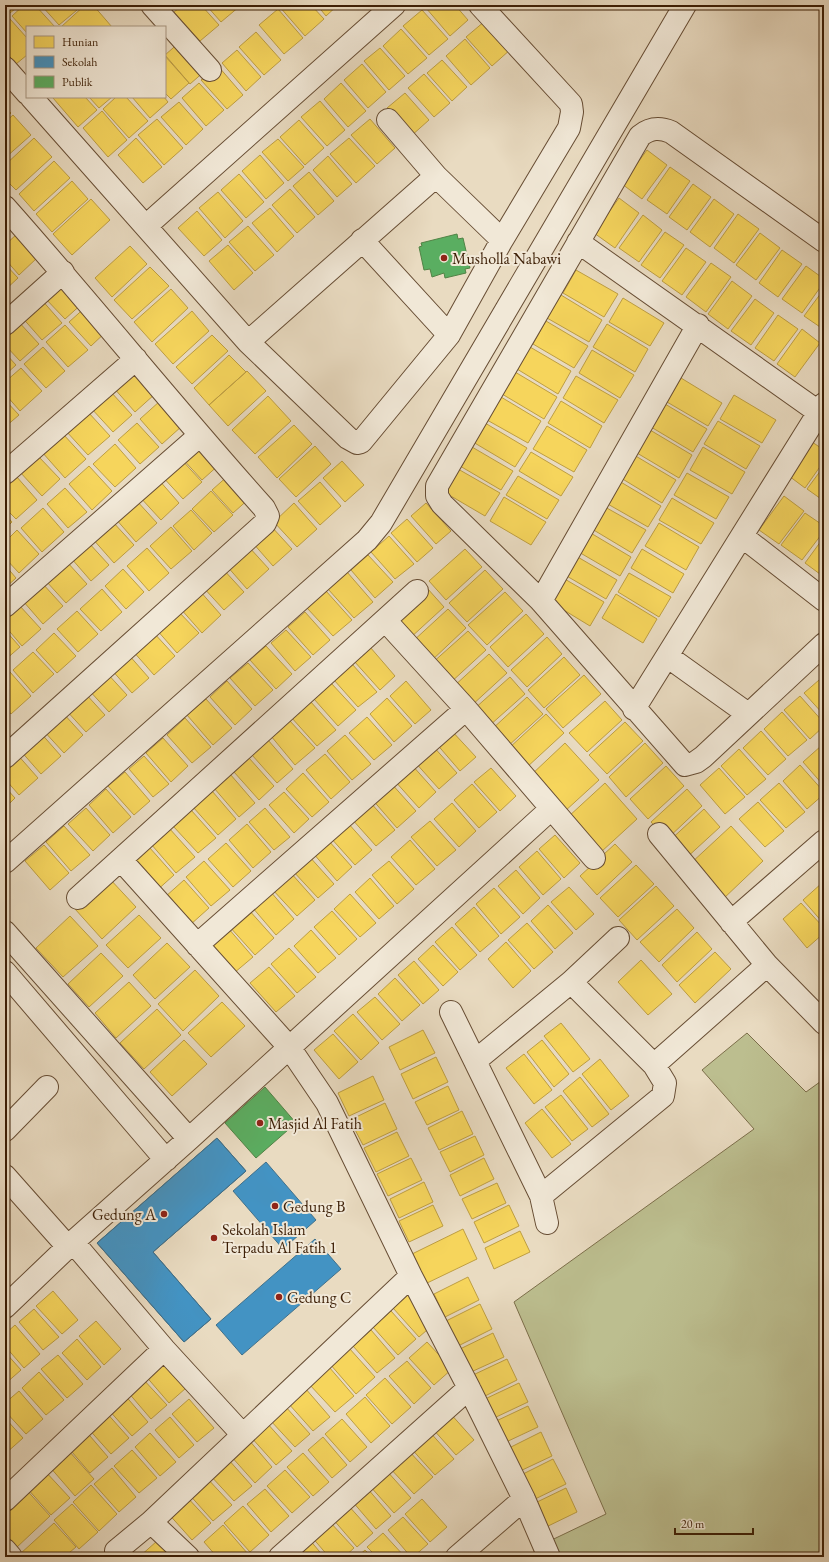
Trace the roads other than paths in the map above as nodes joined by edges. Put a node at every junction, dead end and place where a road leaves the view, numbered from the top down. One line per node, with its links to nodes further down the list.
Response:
1 (152, 5): 6 (street)
2 (394, 5): 12 (street)
3 (480, 5): 14 (street)
4 (685, 5): 43 (street)
5 (5, 68): 7 (street)
6 (210, 70)
7 (26, 92)
8 (32, 98): 12 (street)
9 (388, 120): 10 (street)
10 (436, 176): 13 (street); 14 (street)
11 (5, 207): 17 (street)
12 (146, 226): 21 (street)
13 (362, 240): 20 (street); 21 (street)
14 (502, 240): 20 (street)
15 (824, 241): 16 (street)
16 (578, 242): 19 (street); 29 (street)
17 (63, 272): 18 (street); 22 (street)
18 (5, 324)
19 (698, 325): 23 (street); 29 (street)
20 (449, 335): 21 (street)
21 (248, 342)
22 (136, 359): 24 (street); 25 (street)
23 (822, 411): 26 (street)
24 (199, 436): 30 (street); 37 (street)
25 (5, 473)
26 (743, 537): 28 (street); 33 (street)
27 (417, 592): 31 (street)
28 (824, 600)
29 (541, 601): 35 (street)
30 (5, 606)
31 (385, 620): 34 (street); 42 (street)
32 (824, 644): 36 (street)
33 (667, 656): 35 (street); 36 (street)
34 (466, 709): 38 (street); 48 (street)
35 (634, 709): 36 (street)
36 (748, 714)
37 (5, 757)
38 (551, 809): 41 (street); 56 (street)
39 (659, 834): 45 (street)
40 (824, 841): 45 (street)
41 (594, 858)
42 (121, 860): 44 (street); 48 (street)
43 (5, 862)
44 (78, 898)
45 (731, 922): 50 (street)
46 (5, 932): 49 (street)
47 (618, 938): 53 (street)
48 (197, 945): 56 (street)
49 (22, 952): 51 (street); 61 (street)
50 (767, 965): 55 (street); 58 (street)
51 (5, 968)
52 (5, 972): 62 (street)
53 (571, 982): 57 (street); 58 (street)
54 (451, 1012): 57 (street)
55 (824, 1023)
56 (288, 1047): 61 (street); 67 (street)
57 (475, 1061): 64 (street)
58 (654, 1065): 64 (street)
59 (47, 1087): 60 (street)
60 (5, 1130)
61 (189, 1139): 62 (street)
62 (166, 1160): 66 (street)
63 (5, 1176): 66 (street)
64 (542, 1196): 65 (street)
65 (547, 1223)
66 (71, 1244): 68 (street); 69 (street)
67 (411, 1276): 70 (street); 71 (street)
68 (5, 1307)
69 (164, 1350): 71 (street); 73 (street)
70 (469, 1388): 72 (street); 79 (street)
71 (242, 1434): 74 (street)
72 (524, 1499): 80 (street); 81 (street)
73 (5, 1500)
74 (151, 1522): 76 (street); 78 (street)
75 (5, 1550): 77 (street)
76 (116, 1551)
77 (11, 1557)
78 (188, 1557)
79 (280, 1557)
80 (457, 1557)
81 (549, 1557)

